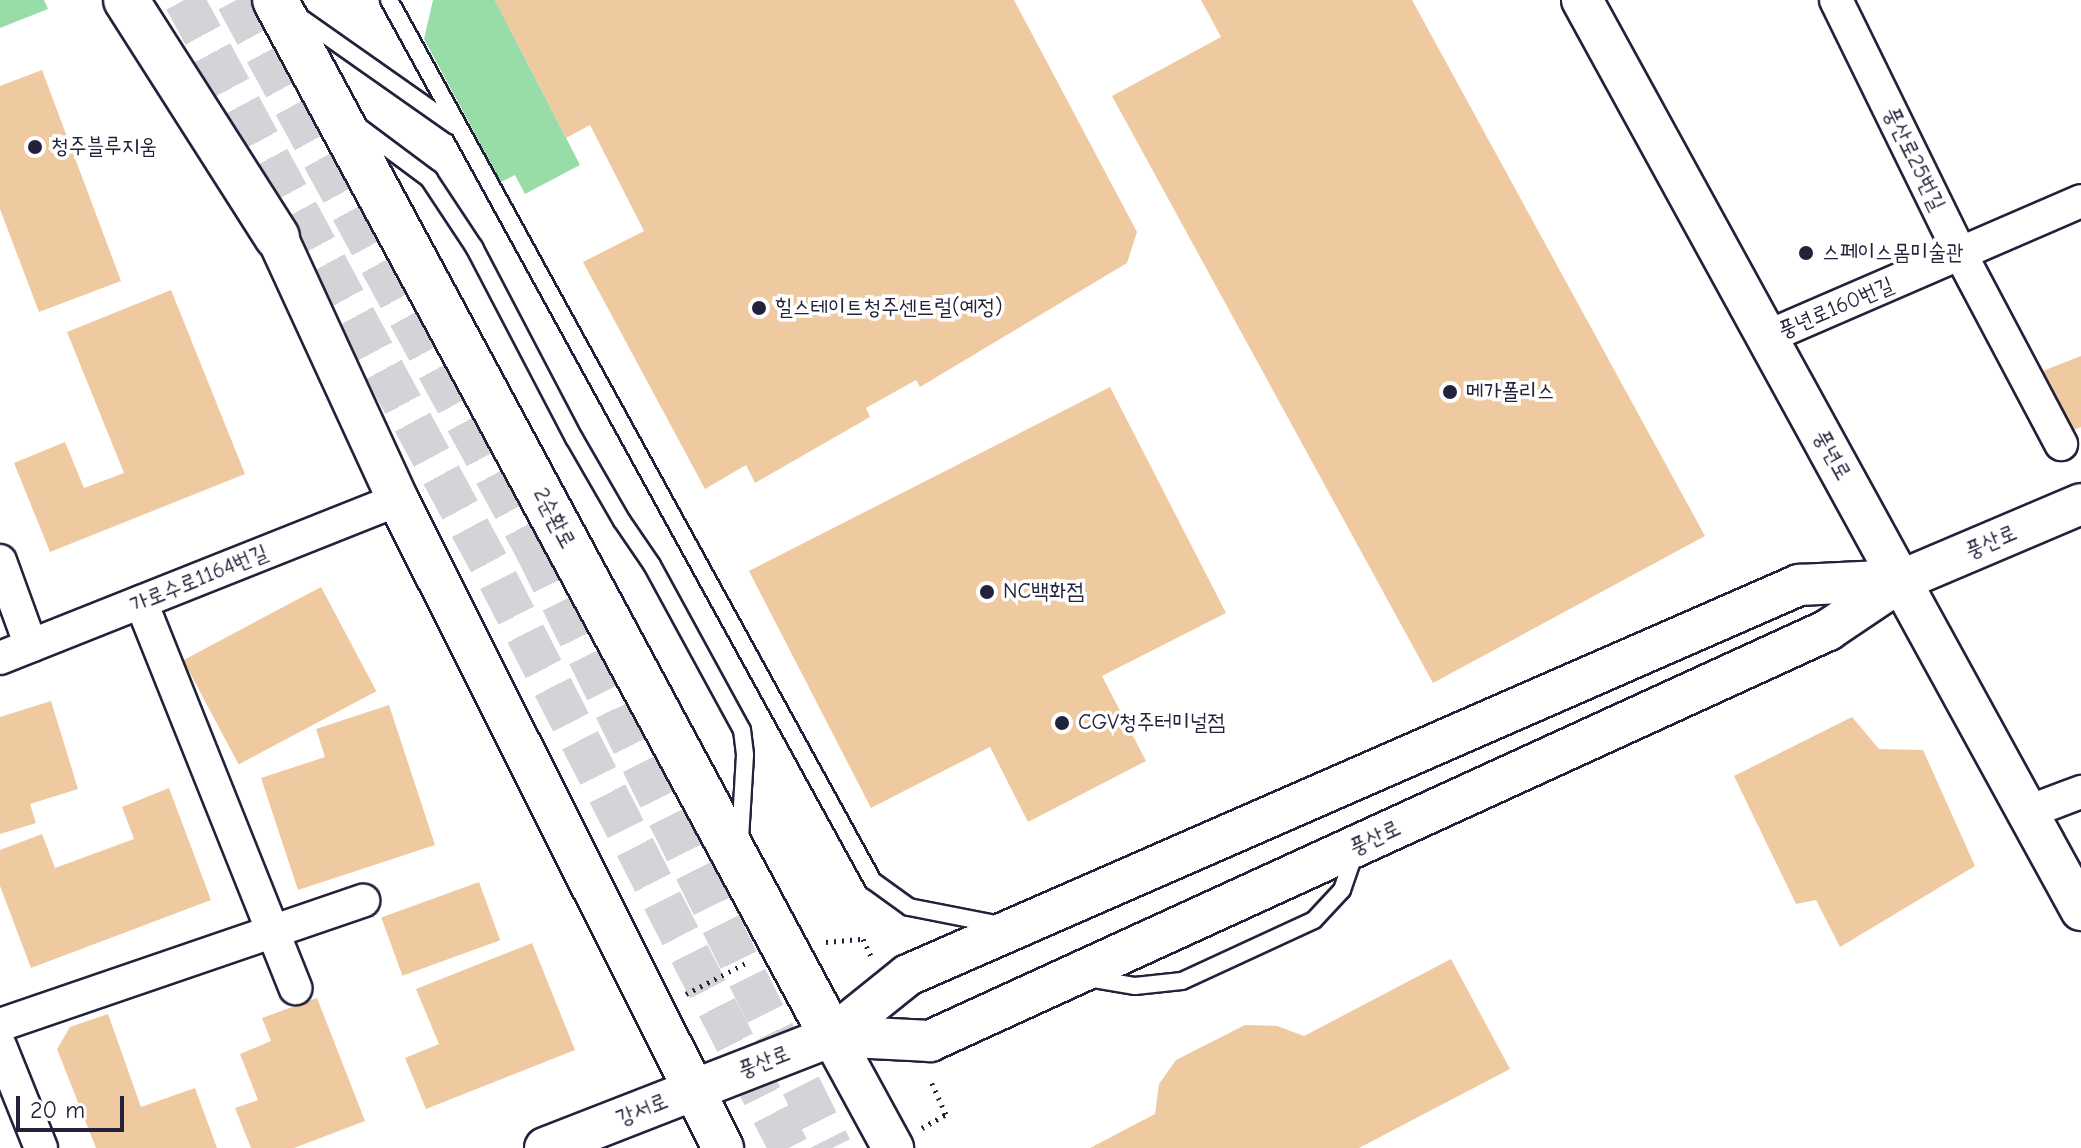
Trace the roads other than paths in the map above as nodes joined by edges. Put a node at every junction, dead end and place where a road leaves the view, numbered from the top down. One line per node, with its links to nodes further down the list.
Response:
1 (126, 0): 10 (main road)
2 (146, 0): 10 (main road)
3 (275, 0): 7 (main road, 2순환로); 8 (lane)
4 (389, 0): 8 (lane)
5 (1582, 0): 12 (street, 풍년로)
6 (1836, 0): 11 (street, 풍산로25번길)
7 (332, 107): 23 (main road, 2순환로); 23 (lane)
8 (460, 129): 26 (lane)
9 (2081, 201): 11 (street, 풍년로160번길)
10 (277, 237): 14 (street)
11 (1961, 255): 12 (street, 풍년로160번길); 13 (street, 풍산로25번길)
12 (1767, 337): 17 (street, 풍년로)
13 (2061, 444)
14 (398, 500): 18 (street, 가로수로1164번길); 32 (street)
15 (2081, 504): 17 (street, 풍산로)
16 (0, 561): 19 (street)
17 (1902, 580): 22 (street, 풍년로); 26 (street, 풍산로); 30 (street, 풍산로)
18 (141, 602): 19 (street, 가로수로1164번길); 27 (street)
19 (31, 646): 20 (street, 가로수로1164번길)
20 (0, 658)
21 (2081, 792): 22 (street)
22 (2028, 812): 25 (street, 풍년로)
23 (739, 862): 30 (main road, 2순환로)
24 (363, 901): 27 (street)
25 (2081, 910)
26 (1018, 928): 30 (street, 풍산로)
27 (272, 932): 28 (street); 29 (street)
28 (295, 988)
29 (0, 1025)
30 (832, 1036): 32 (street, 풍산로); 33 (street)
31 (0, 1046): 34 (street)
32 (695, 1089): 35 (street, 강서로); 36 (street)
33 (892, 1147)
34 (41, 1148)
35 (545, 1148)
36 (723, 1148)

